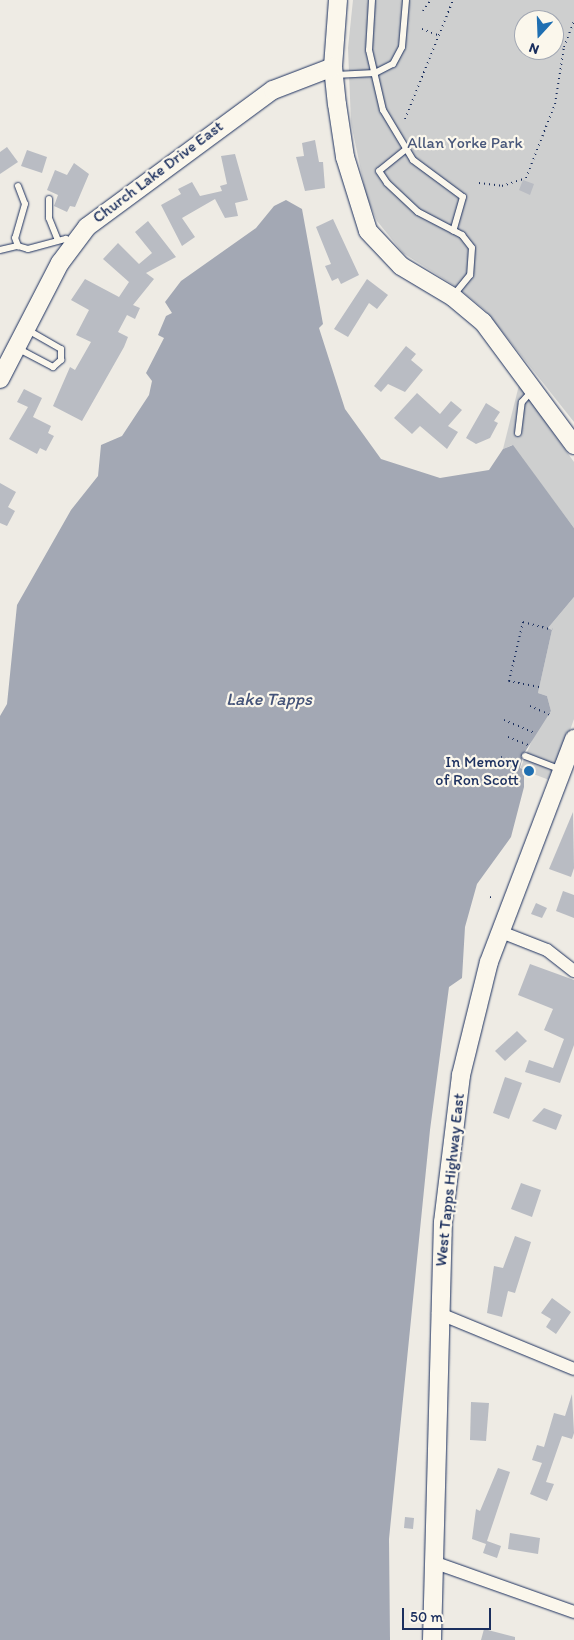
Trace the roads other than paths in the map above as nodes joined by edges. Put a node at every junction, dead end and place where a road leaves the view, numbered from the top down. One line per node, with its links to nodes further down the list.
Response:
1 (338, 0): 4 (street)
2 (372, 0): 5 (lane)
3 (406, 0): 5 (lane)
4 (334, 71): 5 (lane); 10 (street, Church Lake Drive East); 13 (street)
5 (372, 73): 6 (lane)
6 (405, 150): 9 (lane); 9 (lane)
7 (18, 186): 11 (lane)
8 (50, 199): 10 (lane)
9 (453, 231): 13 (lane)
10 (65, 242): 11 (lane); 14 (street, Church Lake Drive East)
11 (18, 246): 12 (lane)
12 (0, 250)
13 (453, 297): 17 (street)
14 (26, 329): 15 (street, Church Lake Drive East); 15 (lane)
15 (16, 348): 16 (street, Church Lake Drive East)
16 (0, 379)
17 (534, 390): 18 (lane); 19 (street)
18 (518, 433)
19 (574, 445)
20 (574, 739): 22 (street, West Tapps Highway East)
21 (525, 756): 22 (lane)
22 (562, 771): 23 (street, West Tapps Highway East)
23 (501, 932): 24 (street); 25 (street, West Tapps Highway East)
24 (574, 971)
25 (438, 1313): 26 (street); 27 (street, West Tapps Highway East)
26 (574, 1369)
27 (433, 1562): 28 (street); 29 (street, West Tapps Highway East)
28 (574, 1612)
29 (432, 1640)

